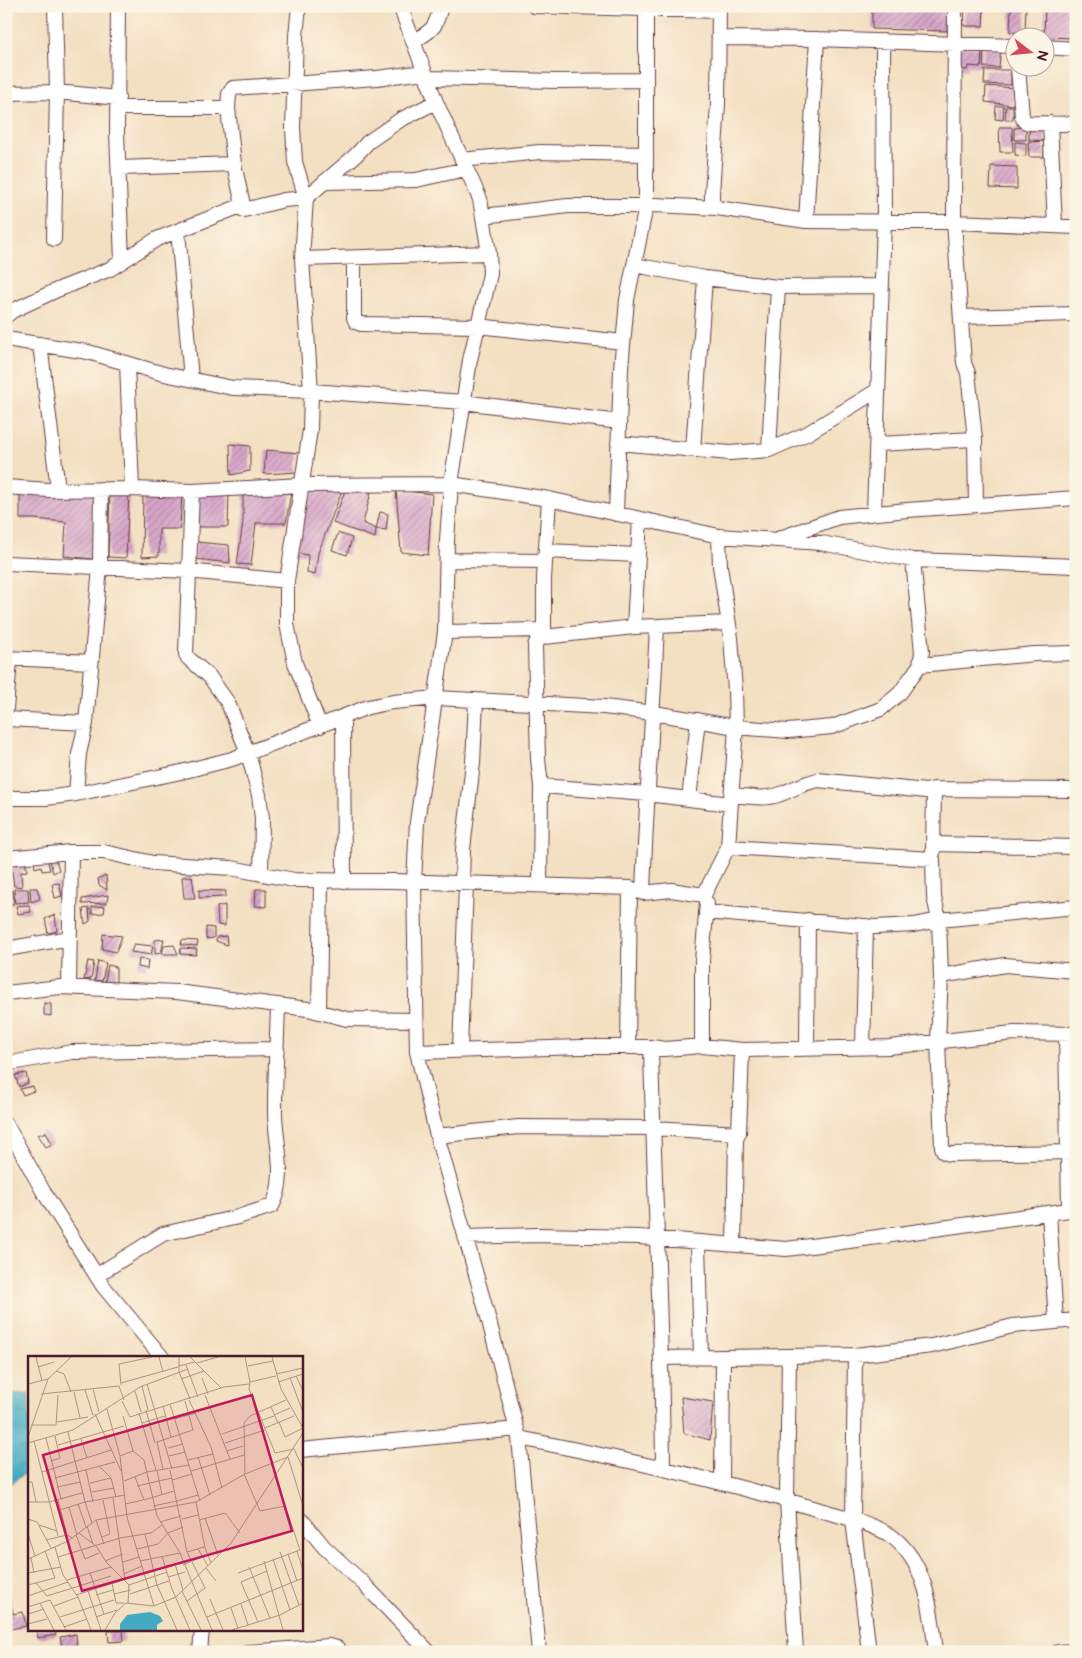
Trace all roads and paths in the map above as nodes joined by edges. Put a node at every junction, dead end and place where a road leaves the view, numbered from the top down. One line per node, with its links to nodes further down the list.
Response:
1 (55, 6): 22 (street)
2 (118, 6): 25 (street)
3 (299, 6): 21 (street)
4 (400, 6): 13 (street)
5 (441, 6): 13 (street)
6 (534, 6): 8 (street)
7 (955, 6): 14 (street)
8 (646, 9): 9 (street); 20 (street)
9 (719, 9): 10 (street)
10 (719, 38): 11 (street); 37 (street)
11 (817, 39): 12 (street); 39 (street)
12 (883, 40): 14 (street); 40 (street)
13 (413, 42): 18 (street)
14 (954, 43): 15 (street); 41 (street)
15 (1004, 46)
16 (1054, 48): 17 (street)
17 (1076, 49)
18 (426, 75): 20 (street); 21 (street); 24 (street)
19 (1019, 78): 27 (street)
20 (646, 80): 29 (street)
21 (294, 84): 26 (street); 34 (street)
22 (57, 92): 23 (street); 25 (street); 45 (street)
23 (6, 93)
24 (436, 102): 31 (street); 33 (street)
25 (118, 103): 26 (street); 32 (street)
26 (228, 108): 30 (street)
27 (1050, 123): 28 (street); 42 (street)
28 (1076, 124)
29 (646, 154): 31 (street); 36 (street)
30 (234, 164): 32 (street); 35 (street)
31 (464, 164): 33 (street); 38 (street)
32 (119, 168): 49 (street)
33 (324, 182): 34 (street)
34 (306, 198): 35 (street); 48 (street)
35 (243, 205): 44 (street)
36 (646, 206): 37 (street); 38 (street); 50 (street)
37 (717, 208): 39 (street)
38 (483, 216): 46 (street)
39 (806, 221): 40 (street)
40 (884, 221): 41 (street); 52 (street)
41 (954, 222): 42 (street); 56 (street)
42 (1055, 226): 43 (street)
43 (1076, 227)
44 (178, 231): 49 (street); 62 (street)
45 (54, 239)
46 (489, 253): 47 (street); 57 (street)
47 (354, 258): 48 (street); 57 (street)
48 (302, 259): 64 (street)
49 (122, 261): 55 (street)
50 (634, 265): 51 (street); 59 (street)
51 (706, 278): 53 (street); 70 (street)
52 (882, 286): 53 (street); 63 (street)
53 (778, 287): 71 (street)
54 (1076, 314): 56 (street)
55 (6, 316)
56 (961, 317): 67 (street)
57 (478, 326): 59 (street); 65 (street)
58 (6, 339): 60 (street)
59 (623, 342): 66 (street)
60 (40, 344): 61 (street); 77 (street)
61 (126, 363): 62 (street); 76 (street)
62 (191, 380): 64 (street)
63 (878, 390): 69 (street); 71 (street)
64 (311, 391): 65 (street); 73 (street)
65 (463, 402): 66 (street); 72 (street)
66 (619, 422): 68 (street)
67 (975, 439): 69 (street); 81 (street)
68 (618, 443): 70 (street); 83 (street)
69 (877, 444): 82 (street)
70 (693, 450): 71 (street)
71 (769, 450)
72 (451, 484): 73 (street); 80 (street); 89 (street)
73 (302, 485): 78 (street); 95 (street)
74 (6, 488): 77 (street)
75 (101, 489): 76 (street); 77 (street); 93 (street)
76 (132, 489): 78 (street)
77 (58, 490)
78 (192, 491): 94 (street)
79 (1076, 498): 81 (street)
80 (549, 499): 83 (street); 88 (street)
81 (976, 504): 82 (street)
82 (874, 513): 86 (street)
83 (616, 514): 84 (street)
84 (640, 519): 85 (street); 87 (street)
85 (718, 536): 86 (street); 96 (street)
86 (775, 540): 90 (street)
87 (638, 555): 88 (street); 98 (street)
88 (546, 556): 89 (street); 100 (street)
89 (447, 560): 99 (street)
90 (913, 560): 92 (street); 104 (street)
91 (6, 563): 93 (street)
92 (1076, 566)
93 (100, 568): 94 (street); 103 (street)
94 (188, 571): 95 (street); 116 (street)
95 (287, 580): 114 (street)
96 (728, 623): 97 (street); 115 (street)
97 (657, 626): 98 (street); 109 (street)
98 (634, 627): 100 (street)
99 (445, 632): 100 (street); 105 (street)
100 (544, 634): 107 (street)
101 (1076, 652): 104 (street)
102 (8, 658): 103 (street); 108 (street)
103 (92, 662): 113 (street)
104 (920, 665): 115 (street)
105 (437, 698): 106 (street); 110 (street); 134 (street)
106 (476, 700): 107 (street); 135 (street)
107 (536, 704): 109 (street); 117 (street)
108 (6, 709)
109 (654, 712): 112 (street); 121 (street)
110 (343, 717): 114 (street); 133 (street)
111 (6, 719): 113 (street)
112 (698, 720): 115 (street); 123 (street)
113 (86, 723): 120 (street)
114 (320, 726): 116 (street)
115 (736, 727): 124 (street)
116 (248, 753): 120 (street); 131 (street)
117 (541, 786): 121 (street); 136 (street)
118 (934, 788): 119 (street); 124 (street); 125 (street)
119 (1076, 790)
120 (76, 794): 122 (street)
121 (647, 794): 123 (street); 138 (street)
122 (6, 798)
123 (689, 799): 124 (street)
124 (730, 799): 126 (street)
125 (933, 844): 127 (street); 130 (street)
126 (728, 847): 130 (street); 139 (street)
127 (1076, 847)
128 (71, 852): 129 (street); 131 (street); 145 (street)
129 (6, 858)
130 (933, 859): 143 (street)
131 (261, 874): 132 (street)
132 (321, 881): 133 (street); 152 (street)
133 (344, 881): 134 (street)
134 (414, 882): 135 (street); 153 (street)
135 (464, 884): 136 (street); 162 (street)
136 (540, 885): 137 (street)
137 (630, 888): 138 (street); 157 (street)
138 (643, 893): 139 (street)
139 (704, 895): 141 (street)
140 (1076, 907): 143 (street)
141 (706, 912): 142 (street); 156 (street)
142 (808, 920): 144 (street); 160 (street)
143 (939, 920): 144 (street); 148 (street)
144 (866, 926): 159 (street)
145 (70, 938): 146 (street); 149 (street)
146 (6, 949)
147 (1076, 971): 148 (street)
148 (942, 976): 155 (street)
149 (69, 987): 150 (street); 151 (street)
150 (6, 993)
151 (278, 1005): 152 (street); 161 (street)
152 (319, 1012): 153 (street)
153 (416, 1020): 164 (street)
154 (1071, 1034): 155 (street); 166 (street)
155 (938, 1041): 159 (street); 171 (street)
156 (702, 1046): 158 (street); 163 (street)
157 (628, 1047): 158 (street); 162 (street)
158 (651, 1047): 168 (street)
159 (863, 1047): 160 (street)
160 (807, 1048): 163 (street)
161 (277, 1050): 165 (street); 178 (street)
162 (460, 1050): 164 (street)
163 (742, 1050): 169 (street)
164 (417, 1052): 170 (street)
165 (6, 1064)
166 (1072, 1085): 171 (street)
167 (6, 1124): 178 (street)
168 (653, 1128): 169 (street); 170 (street); 175 (street)
169 (739, 1132): 177 (street)
170 (437, 1136): 174 (street)
171 (1072, 1152): 172 (street)
172 (1072, 1209): 173 (street)
173 (1049, 1213): 177 (street); 180 (street)
174 (465, 1237): 175 (street); 187 (street)
175 (656, 1239): 176 (street); 186 (street)
176 (698, 1242): 177 (street); 184 (street)
177 (734, 1245)
178 (97, 1275): 182 (street)
179 (1076, 1320): 180 (street)
180 (1056, 1322): 181 (street)
181 (855, 1355): 183 (street); 193 (street)
182 (161, 1356)
183 (789, 1356): 185 (street); 191 (street)
184 (701, 1357): 185 (street); 186 (street)
185 (723, 1357): 190 (street)
186 (662, 1358): 189 (street)
187 (518, 1433): 188 (street); 189 (street); 200 (street)
188 (302, 1450)
189 (663, 1468): 190 (street)
190 (722, 1483): 191 (street)
191 (786, 1500): 193 (street); 201 (street)
192 (302, 1520): 199 (street)
193 (853, 1520): 202 (street); 203 (street)
194 (202, 1630): 196 (street)
195 (1076, 1651): 204 (street)
196 (200, 1652)
197 (249, 1652): 198 (street)
198 (341, 1652)
199 (429, 1652)
200 (539, 1652)
201 (796, 1652)
202 (869, 1652)
203 (936, 1652)
204 (1058, 1652)

